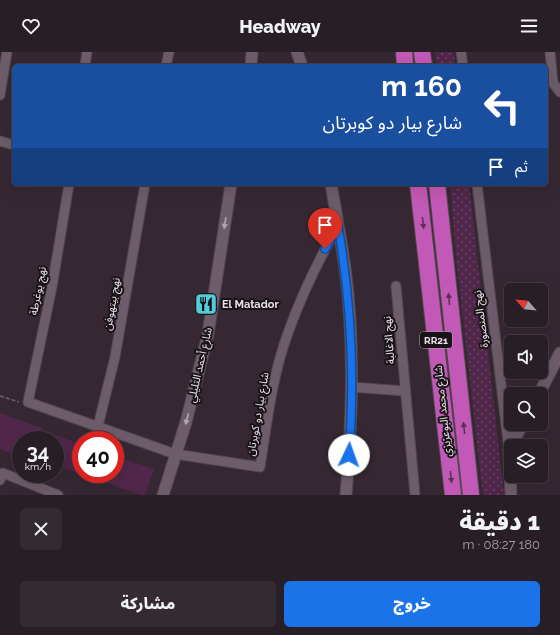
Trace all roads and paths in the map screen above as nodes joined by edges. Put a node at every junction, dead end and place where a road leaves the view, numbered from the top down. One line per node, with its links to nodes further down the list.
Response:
1 (7, 52): 18 (street)
2 (87, 52): 10 (street)
3 (168, 52): 11 (street)
4 (252, 52): 12 (street)
5 (297, 52): 13 (street)
6 (404, 52): 14 (highway)
7 (422, 52): 15 (highway)
8 (461, 52): 16 (street)
9 (550, 52): 17 (street)
10 (85, 64)
11 (166, 64)
12 (251, 64)
13 (301, 64)
14 (406, 64)
15 (424, 64)
16 (463, 64)
17 (560, 92)
18 (0, 95)
19 (0, 142): 20 (street)
20 (12, 145)
21 (69, 186): 35 (street, نهج يوغرطة)
22 (145, 186): 36 (street, نهج بيتهوفن)
23 (231, 186): 38 (street, شارع أحمد التليلي, one-way to 38)
24 (331, 186): 28 (street)
25 (418, 186): 45 (highway, شارع محمد البوعزيزي / RR21, one-way to 45)
26 (437, 186): 46 (highway, شارع محمد البوعزيزي / RR21, one-way to 26)
27 (477, 186): 37 (street, نهج المنصورة)
28 (338, 226): 31 (street); 38 (street, شارع بيار دو كوبرتان)
29 (396, 286): 33 (street, نهج الاغالبة)
30 (560, 353): 32 (street)
31 (351, 387): 33 (street); 43 (street)
32 (543, 387)
33 (405, 391): 44 (street, نهج الاغالبة)
34 (0, 396): 35 (path)
35 (28, 402): 36 (street, شارع بيار دو كوبرتان)
36 (98, 426): 38 (street, شارع بيار دو كوبرتان)
37 (509, 439)
38 (175, 454): 42 (street, شارع أحمد التليلي)
39 (2, 477): 41 (street)
40 (511, 483): 47 (street)
41 (58, 495)
42 (163, 495)
43 (346, 495)
44 (415, 495)
45 (453, 495)
46 (471, 495)
47 (511, 495)

